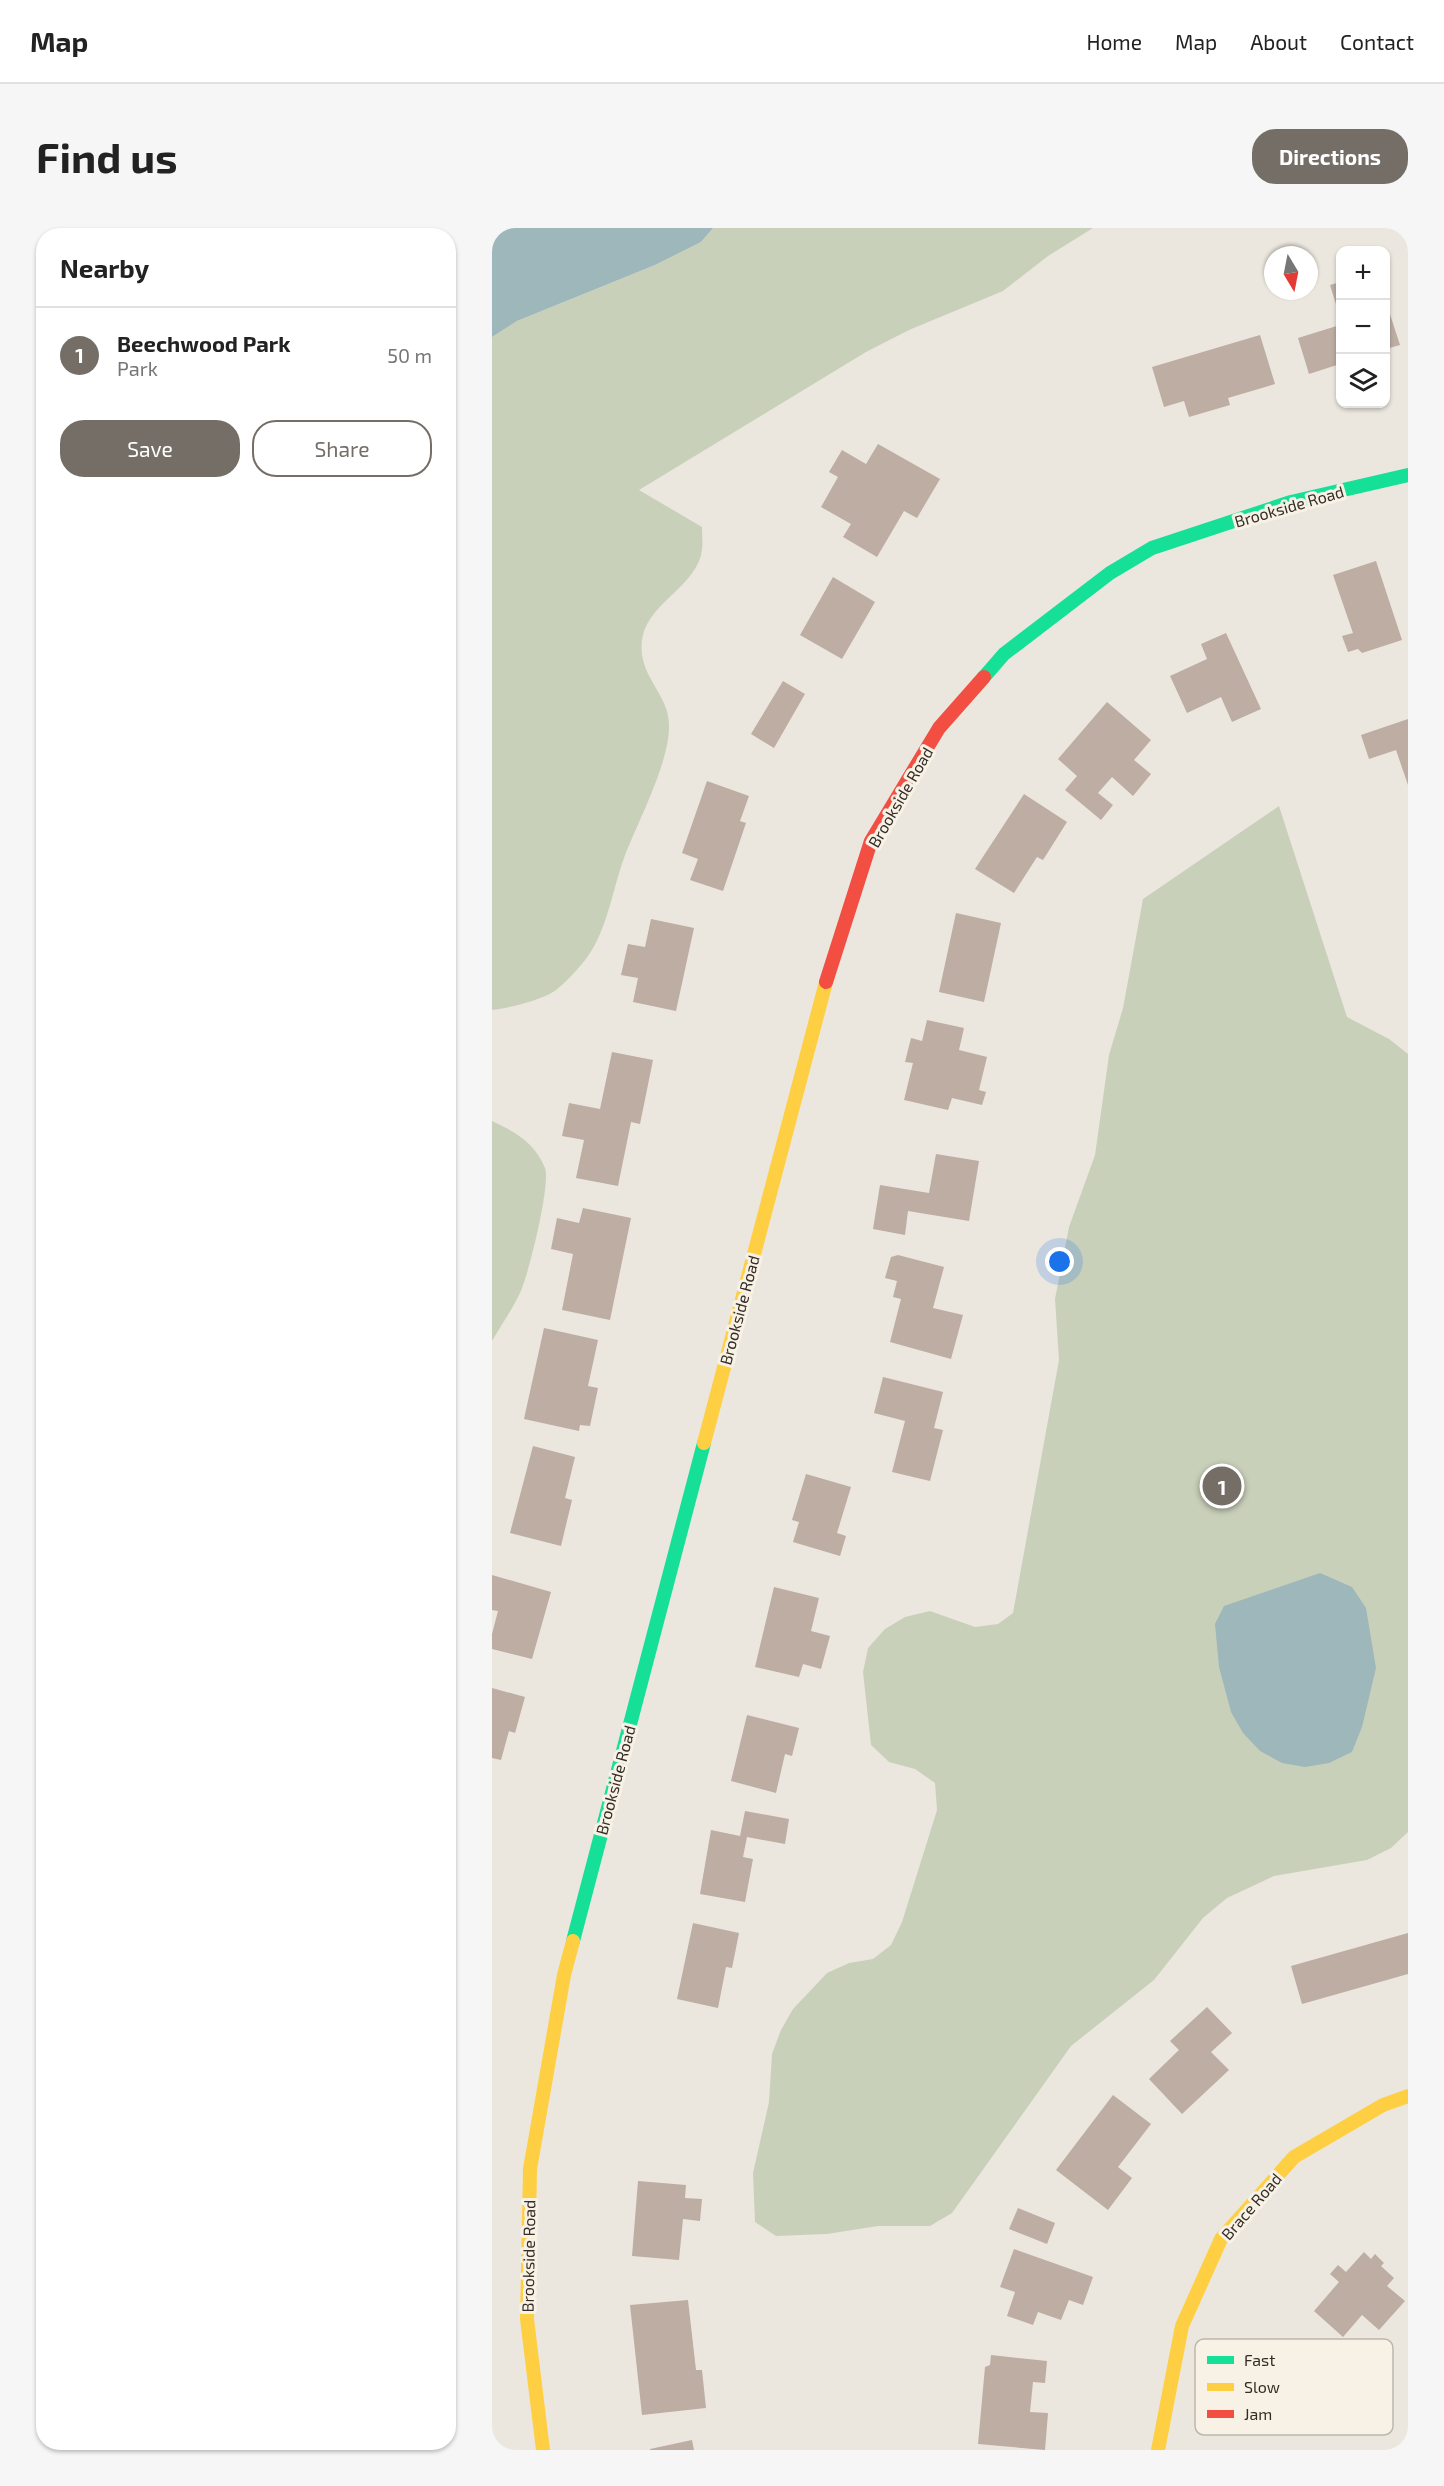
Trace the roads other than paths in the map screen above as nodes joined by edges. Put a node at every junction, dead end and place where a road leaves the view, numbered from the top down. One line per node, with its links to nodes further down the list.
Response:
1 (1408, 475): 3 (street, Brookside Road)
2 (1408, 2096): 4 (street, Brace Road)
3 (543, 2450)
4 (1158, 2450)

